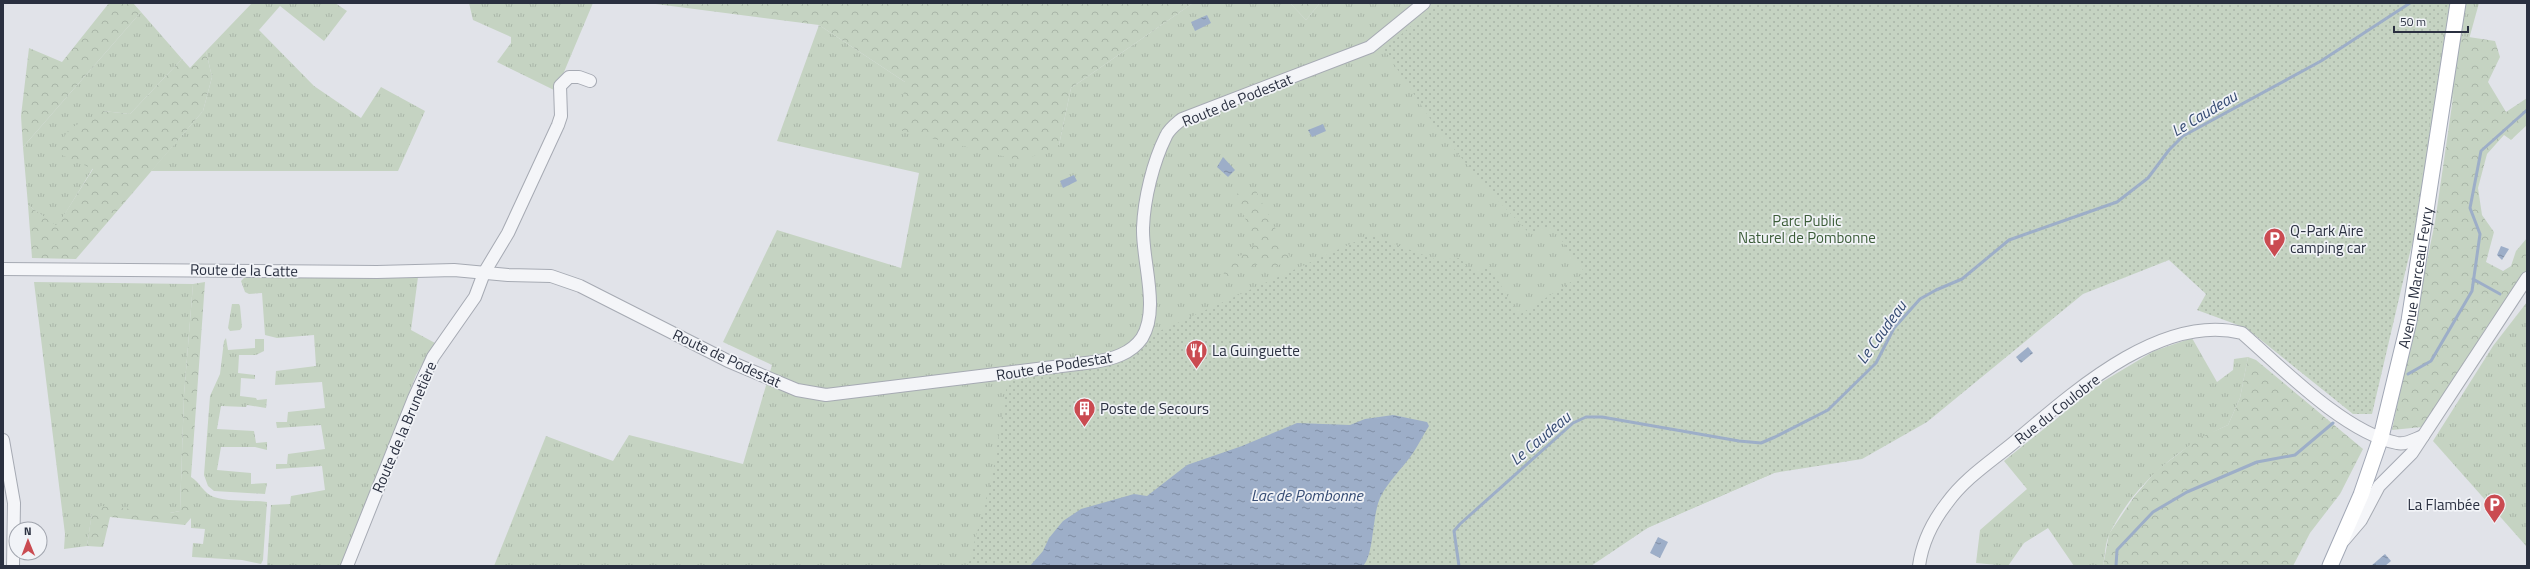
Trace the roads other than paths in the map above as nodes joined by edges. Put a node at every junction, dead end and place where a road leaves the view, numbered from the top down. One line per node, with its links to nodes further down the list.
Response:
1 (1424, 3): 5 (street, Route de Podestat)
2 (2458, 3): 8 (main road, Avenue Marceau Feyry)
3 (590, 81): 5 (street, Route de la Brunetière)
4 (3, 268): 5 (street, Route de la Catte)
5 (484, 273): 13 (street, Route de la Brunetière)
6 (2527, 278): 7 (street)
7 (2423, 436): 8 (street, Rue du Coulobre); 11 (street)
8 (2381, 437): 11 (main road, Avenue Marceau Feyry); 14 (street, Rue du Coulobre)
9 (3, 440): 10 (street)
10 (6, 478): 12 (street)
11 (2340, 545): 15 (main road, Avenue Marceau Feyry)
12 (13, 566)
13 (347, 566)
14 (1919, 566)
15 (2330, 566)

